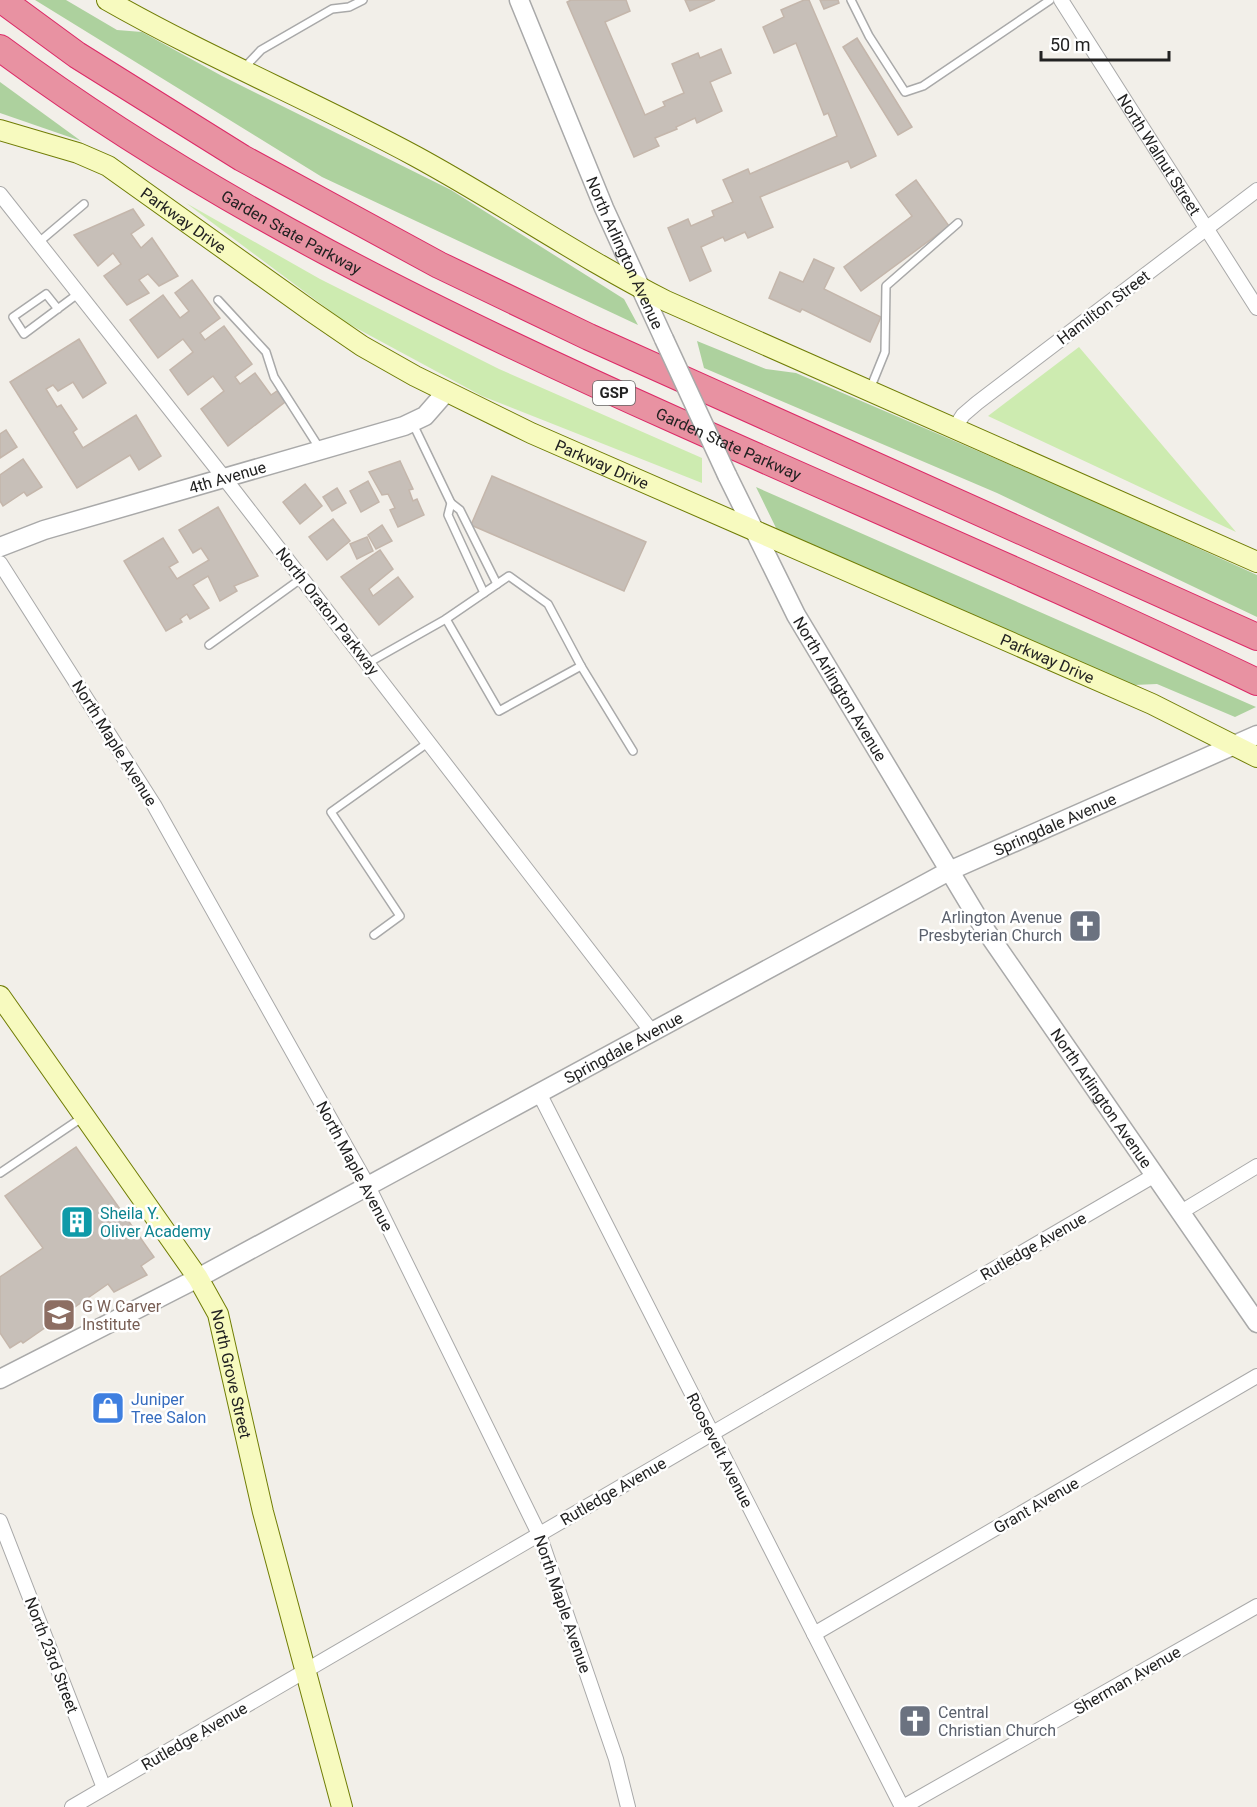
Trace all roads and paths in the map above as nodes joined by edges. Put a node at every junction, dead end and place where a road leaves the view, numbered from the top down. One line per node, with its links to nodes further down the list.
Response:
1 (2, 0): 37 (highway, GSP)
2 (107, 0): 9 (main road)
3 (363, 0): 9 (lane)
4 (519, 0): 17 (street, North Arlington Avenue)
5 (851, 0): 6 (lane)
6 (1050, 0)
7 (1061, 0): 15 (street, North Walnut Street)
8 (0, 48): 41 (highway, Garden State Parkway / GSP)
9 (243, 70): 17 (main road)
10 (0, 130): 23 (main road, Parkway Drive)
11 (1257, 190): 15 (street, Hamilton Street)
12 (0, 194): 16 (street, North Oraton Parkway)
13 (84, 204): 16 (lane)
14 (958, 223): 22 (lane)
15 (1206, 230): 20 (street, North Walnut Street); 25 (street, Hamilton Street)
16 (39, 242): 18 (street, North Oraton Parkway)
17 (640, 288): 22 (main road); 29 (street, North Arlington Avenue, bridge)
18 (79, 293): 21 (lane); 27 (street, North Oraton Parkway)
19 (218, 300): 26 (lane)
20 (1257, 308)
21 (58, 309): 21 (lane)
22 (869, 391): 25 (main road)
23 (446, 392): 24 (street, 4th Avenue); 29 (main road, Parkway Drive)
24 (413, 423): 26 (street, 4th Avenue); 28 (lane)
25 (954, 429): 31 (main road)
26 (321, 451): 27 (street, 4th Avenue)
27 (225, 478): 30 (street, 4th Avenue); 33 (street, North Oraton Parkway)
28 (451, 502): 34 (lane); 35 (lane)
29 (753, 529): 44 (main road, Parkway Drive); 47 (street, North Arlington Avenue)
30 (0, 547)
31 (1257, 562)
32 (0, 563): 56 (street, North Maple Avenue)
33 (302, 578): 38 (lane); 39 (street, North Oraton Parkway)
34 (497, 584): 35 (lane); 40 (lane)
35 (484, 593): 36 (lane)
36 (446, 619): 39 (lane); 40 (lane)
37 (1257, 637)
38 (209, 645)
39 (368, 663): 43 (street, North Oraton Parkway)
40 (581, 666): 45 (lane)
41 (1257, 682)
42 (1257, 735): 44 (street, Springdale Avenue)
43 (429, 742): 48 (lane); 50 (street, North Oraton Parkway)
44 (1234, 745): 46 (main road); 47 (street, Springdale Avenue)
45 (633, 751)
46 (1257, 757)
47 (949, 871): 50 (street, Springdale Avenue); 55 (street, North Arlington Avenue)
48 (374, 935)
49 (0, 996): 52 (main road, North Grove Street)
50 (652, 1032): 51 (street, Springdale Avenue)
51 (538, 1093): 56 (street, Springdale Avenue); 62 (street, Roosevelt Avenue)
52 (83, 1117): 54 (lane); 58 (main road, North Grove Street)
53 (1257, 1166): 57 (street)
54 (0, 1173)
55 (1155, 1175): 57 (street, North Arlington Avenue); 62 (street, Rutledge Avenue)
56 (368, 1186): 58 (street, Springdale Avenue); 64 (street, North Maple Avenue)
57 (1180, 1212): 59 (street, North Arlington Avenue)
58 (198, 1278): 61 (street, Springdale Avenue); 67 (main road, North Grove Street)
59 (1257, 1323)
60 (1257, 1376): 66 (street, Grant Avenue)
61 (0, 1379)
62 (712, 1433): 64 (street, Rutledge Avenue); 66 (street, Roosevelt Avenue)
63 (0, 1521): 68 (street, North 23rd Street)
64 (539, 1534): 67 (street, Rutledge Avenue); 71 (street, North Maple Avenue)
65 (1257, 1606): 72 (street, Sherman Avenue)
66 (814, 1634): 72 (street, Roosevelt Avenue)
67 (305, 1672): 68 (street, Rutledge Avenue); 70 (main road, North Grove Street)
68 (104, 1788): 69 (street, Rutledge Avenue)
69 (72, 1807)
70 (342, 1807)
71 (628, 1807)
72 (903, 1807)

